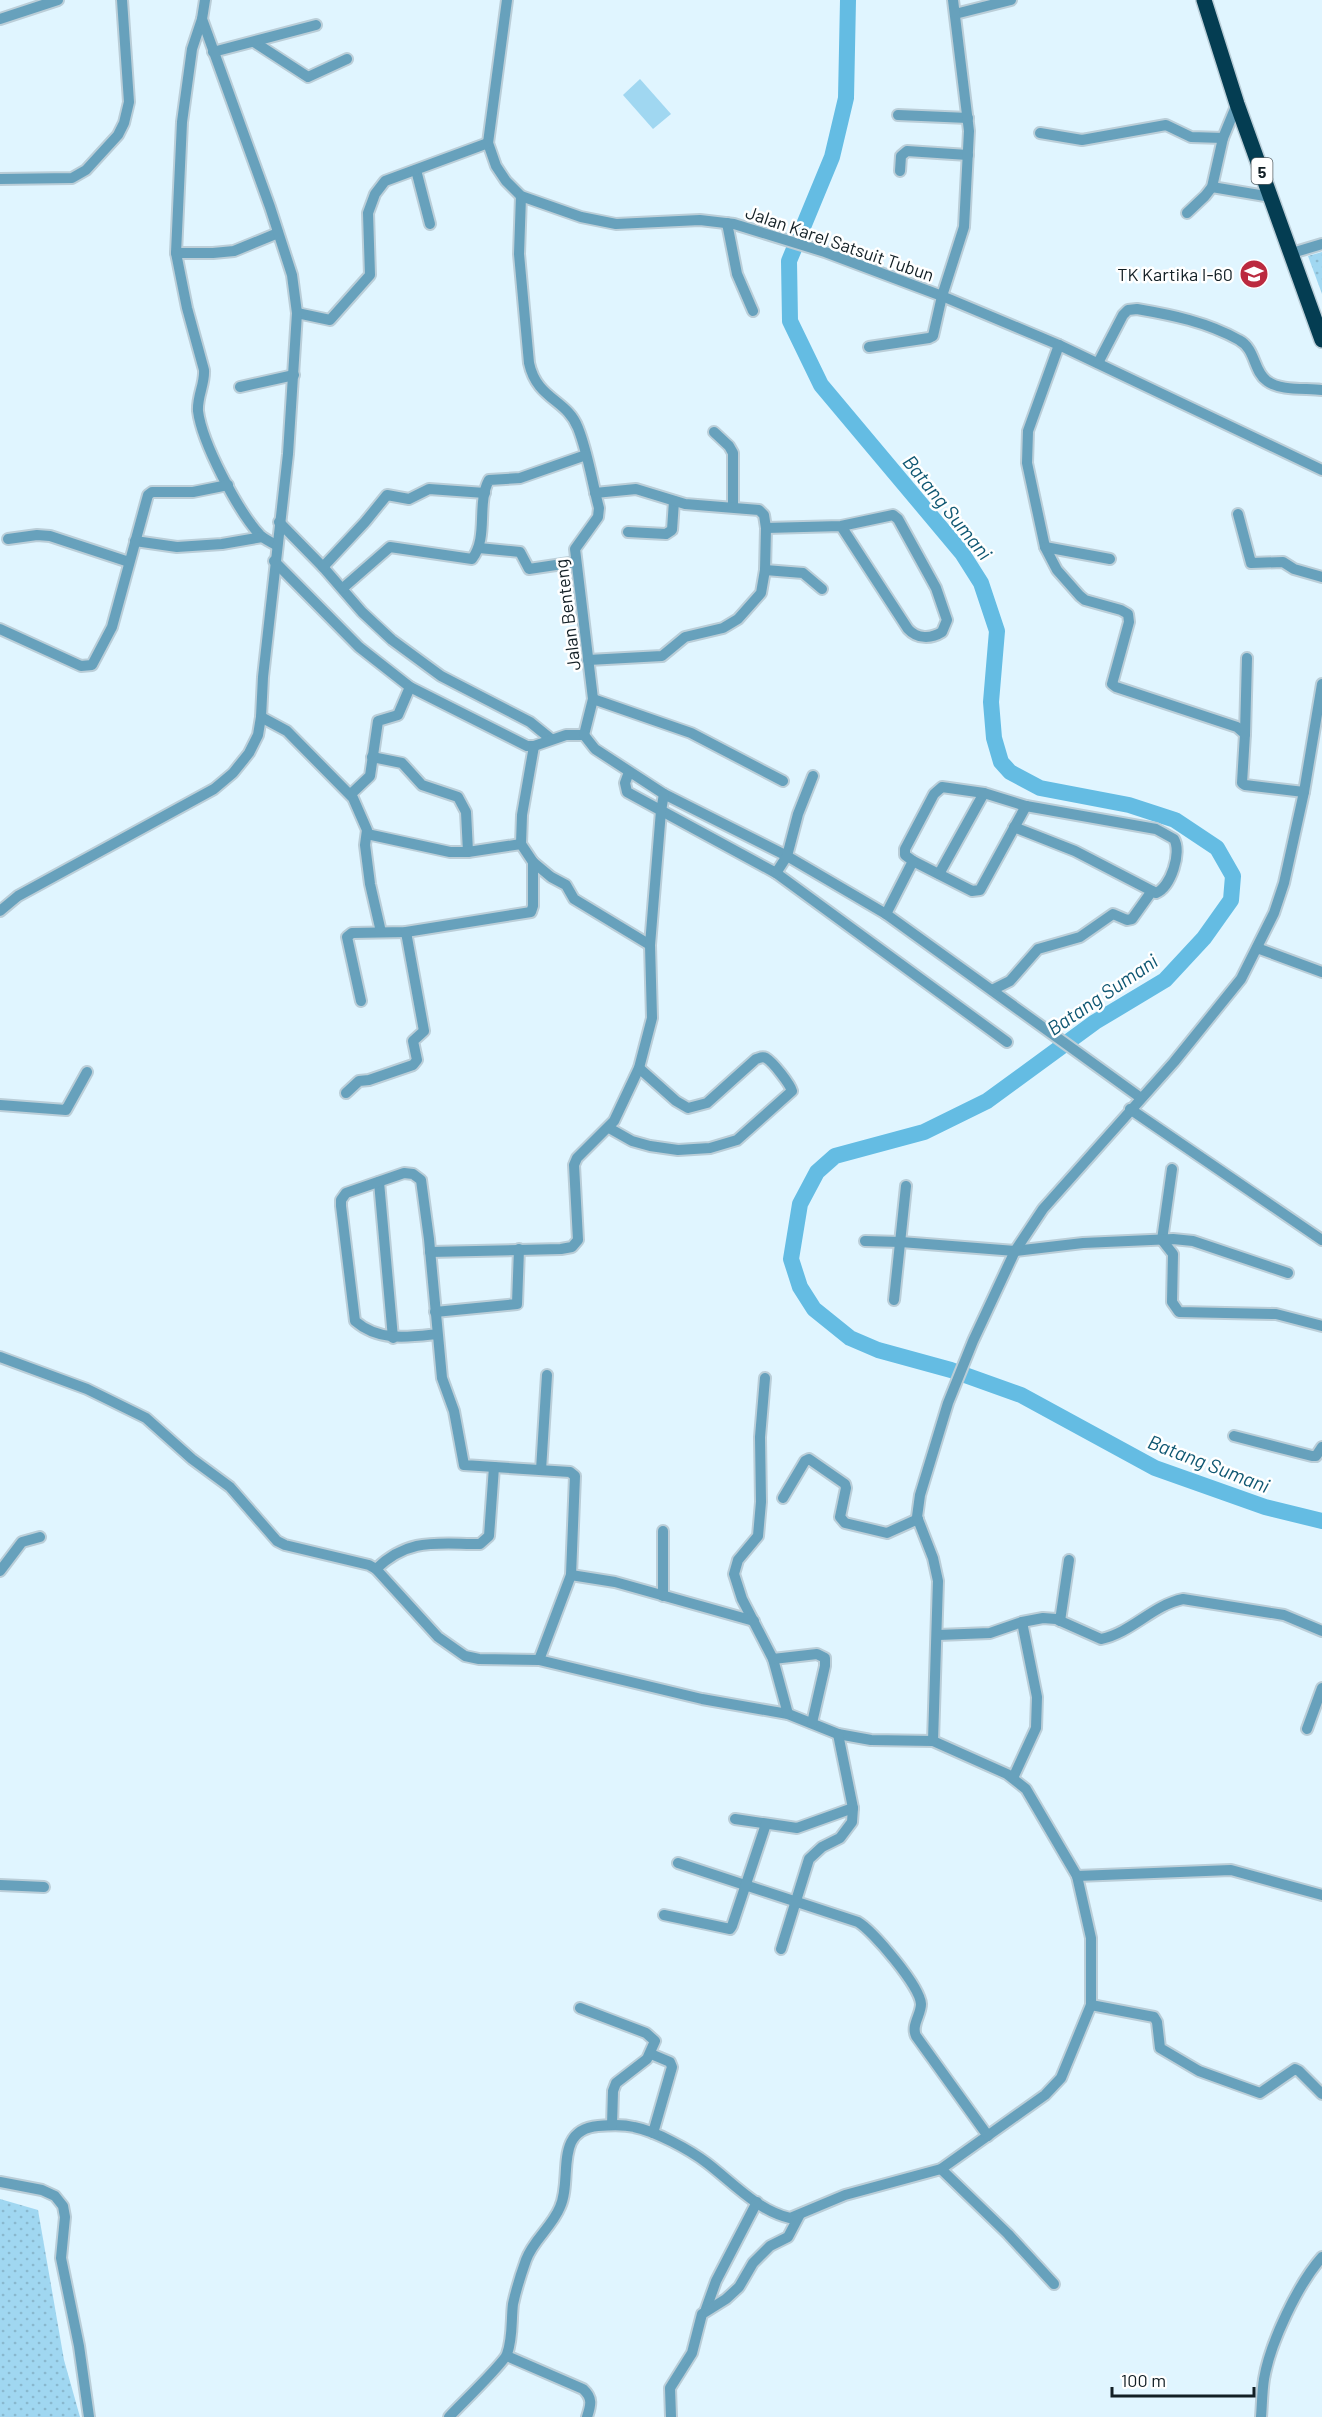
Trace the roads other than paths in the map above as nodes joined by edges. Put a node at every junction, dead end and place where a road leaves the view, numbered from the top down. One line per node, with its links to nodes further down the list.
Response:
1 (58, 0): 9 (street)
2 (122, 0): 24 (street)
3 (205, 0): 10 (street)
4 (507, 0): 20 (street)
5 (953, 0): 8 (street)
6 (1011, 0): 8 (street)
7 (1204, 0): 15 (highway, 5)
8 (955, 14): 17 (street)
9 (0, 19)
10 (202, 19): 13 (street); 34 (street)
11 (316, 25): 12 (street)
12 (254, 42): 13 (street); 14 (street)
13 (213, 52): 31 (street)
14 (347, 59)
15 (1237, 104): 19 (street); 27 (highway, 5)
16 (898, 115): 17 (street)
17 (968, 118): 21 (street)
18 (1040, 133): 19 (street)
19 (1223, 138): 25 (street)
20 (488, 143): 22 (street); 26 (street)
21 (968, 155): 23 (street); 35 (street)
22 (416, 170): 29 (street); 37 (street)
23 (900, 171)
24 (0, 179)
25 (1212, 187): 27 (street); 28 (street)
26 (520, 196): 30 (street, Jalan Karel Satsuit Tubun); 46 (street, Jalan Benteng)
27 (1271, 197): 33 (highway, 5)
28 (1187, 213)
29 (430, 224)
30 (727, 224): 35 (street, Jalan Karel Satsuit Tubun); 36 (street)
31 (278, 233): 34 (street); 37 (street)
32 (1322, 244): 33 (street)
33 (1292, 252): 38 (highway, 5)
34 (176, 253): 48 (street)
35 (942, 296): 39 (street, Jalan Karel Satsuit Tubun); 40 (street)
36 (753, 311)
37 (297, 313): 42 (street)
38 (1322, 340)
39 (1059, 345): 41 (street, Jalan Karel Satsuit Tubun); 62 (street)
40 (869, 347)
41 (1098, 363): 44 (street); 47 (street, Jalan Karel Satsuit Tubun)
42 (294, 375): 43 (street); 54 (street)
43 (240, 387)
44 (1322, 390)
45 (714, 432): 52 (street)
46 (586, 455): 49 (street); 50 (street, Jalan Benteng)
47 (1322, 470)
48 (228, 485): 58 (street); 60 (street)
49 (484, 493): 63 (street); 68 (street)
50 (595, 493): 51 (street); 67 (street, Jalan Benteng)
51 (674, 501): 52 (street); 57 (street)
52 (733, 507): 56 (street)
53 (1238, 514): 70 (street)
54 (279, 522): 61 (street); 68 (street)
55 (841, 526): 55 (street); 56 (street)
56 (766, 528): 69 (street)
57 (627, 532)
58 (262, 537): 60 (street); 61 (street)
59 (8, 539): 66 (street)
60 (135, 541): 66 (street)
61 (276, 545): 65 (street)
62 (1045, 547): 64 (street); 80 (street)
63 (479, 548): 67 (street); 71 (street)
64 (1110, 559)
65 (274, 561): 77 (street); 79 (street)
66 (129, 562): 73 (street)
67 (576, 562): 75 (street, Jalan Benteng)
68 (323, 567): 71 (street)
69 (765, 570): 72 (street); 75 (street)
70 (1322, 577)
71 (343, 588): 82 (street)
72 (822, 589)
73 (0, 629)
74 (1247, 658): 80 (street)
75 (588, 660): 78 (street, Jalan Benteng)
76 (1322, 684): 88 (street)
77 (410, 687): 83 (street); 84 (street)
78 (593, 699): 81 (street, Jalan Benteng); 87 (street)
79 (261, 717): 90 (street); 104 (street)
80 (1245, 734): 88 (street)
81 (584, 735): 82 (street); 85 (street)
82 (551, 739): 83 (street)
83 (534, 746): 96 (street)
84 (372, 758): 90 (street); 97 (street)
85 (629, 772): 91 (street); 93 (street)
86 (813, 776): 98 (street)
87 (783, 781)
88 (1304, 792): 109 (street)
89 (984, 793): 92 (street); 99 (street); 102 (street)
90 (351, 794): 95 (street)
91 (664, 794): 93 (street); 98 (street)
92 (1026, 806): 94 (street); 103 (street)
93 (661, 811): 101 (street); 108 (street)
94 (1014, 827): 102 (street); 103 (street)
95 (367, 834): 97 (street); 106 (street)
96 (521, 844): 97 (street); 100 (street)
97 (468, 852)
98 (787, 856): 101 (street); 105 (street)
99 (913, 861): 102 (street); 105 (street)
100 (533, 862): 107 (street); 108 (street)
101 (776, 873): 113 (street)
102 (939, 874)
103 (1152, 891): 111 (street)
104 (0, 911)
105 (886, 914): 111 (street)
106 (381, 932): 107 (street); 112 (street)
107 (406, 932): 116 (street)
108 (650, 945): 114 (street)
109 (1257, 948): 110 (street); 117 (street)
110 (1322, 972)
111 (992, 990): 117 (street)
112 (361, 1001)
113 (1006, 1042)
114 (639, 1068): 120 (street); 120 (street)
115 (87, 1072): 118 (street)
116 (346, 1093)
117 (1141, 1098): 119 (street)
118 (0, 1105)
119 (1130, 1109): 125 (street); 129 (street)
120 (609, 1128): 128 (street)
121 (1172, 1169): 124 (street)
122 (378, 1182): 130 (street); 136 (street); 136 (street)
123 (906, 1186): 127 (street)
124 (1162, 1240): 129 (street); 131 (street); 134 (street)
125 (1322, 1240)
126 (865, 1241): 127 (street)
127 (901, 1242): 129 (street); 132 (street)
128 (519, 1249): 130 (street); 133 (street)
129 (1015, 1251): 145 (street)
130 (430, 1252): 133 (street)
131 (1287, 1273)
132 (894, 1300)
133 (435, 1312): 135 (street)
134 (1322, 1326)
135 (437, 1334): 136 (street); 142 (street)
136 (393, 1338)
137 (0, 1357): 149 (street)
138 (547, 1375): 143 (street)
139 (765, 1378): 153 (street)
140 (1234, 1436): 141 (street)
141 (1322, 1447)
142 (494, 1467): 143 (street); 149 (street)
143 (541, 1470): 151 (street)
144 (783, 1498): 145 (street)
145 (918, 1519): 157 (street)
146 (663, 1531): 152 (street)
147 (40, 1537): 150 (street)
148 (1069, 1560): 154 (street)
149 (376, 1569): 159 (street)
150 (0, 1571)
151 (572, 1575): 152 (street); 159 (street)
152 (663, 1596): 153 (street)
153 (754, 1621): 158 (street)
154 (1060, 1621): 155 (street); 156 (street)
155 (1022, 1622): 157 (street); 166 (street)
156 (1322, 1631)
157 (938, 1635): 165 (street)
158 (773, 1659): 161 (street); 162 (street)
159 (539, 1660): 161 (street)
160 (1322, 1688): 163 (street)
161 (788, 1714): 162 (street)
162 (812, 1724): 164 (street)
163 (1307, 1729)
164 (838, 1734): 165 (street); 167 (street)
165 (933, 1741): 166 (street)
166 (1012, 1778): 171 (street)
167 (853, 1808): 169 (street); 176 (street)
168 (735, 1819): 169 (street)
169 (766, 1824): 173 (street)
170 (678, 1863): 173 (street)
171 (1077, 1876): 175 (street); 179 (street)
172 (0, 1885): 174 (street)
173 (746, 1885): 176 (street); 177 (street)
174 (44, 1887)
175 (1322, 1896)
176 (796, 1902): 178 (street); 185 (street)
177 (664, 1915)
178 (781, 1948)
179 (1091, 2005): 182 (street); 185 (street)
180 (580, 2008): 181 (street)
181 (651, 2054): 183 (street); 184 (street)
182 (1322, 2094)
183 (612, 2125): 184 (street); 193 (street)
184 (653, 2133): 188 (street)
185 (988, 2136): 186 (street)
186 (941, 2169): 189 (street); 191 (street)
187 (0, 2182): 194 (street)
188 (757, 2202): 189 (street); 192 (street)
189 (799, 2216): 192 (street)
190 (1322, 2257): 198 (street)
191 (1054, 2284)
192 (706, 2309): 197 (street)
193 (507, 2356): 195 (street); 196 (street)
194 (89, 2417)
195 (449, 2417)
196 (587, 2417)
197 (671, 2417)
198 (1261, 2417)

